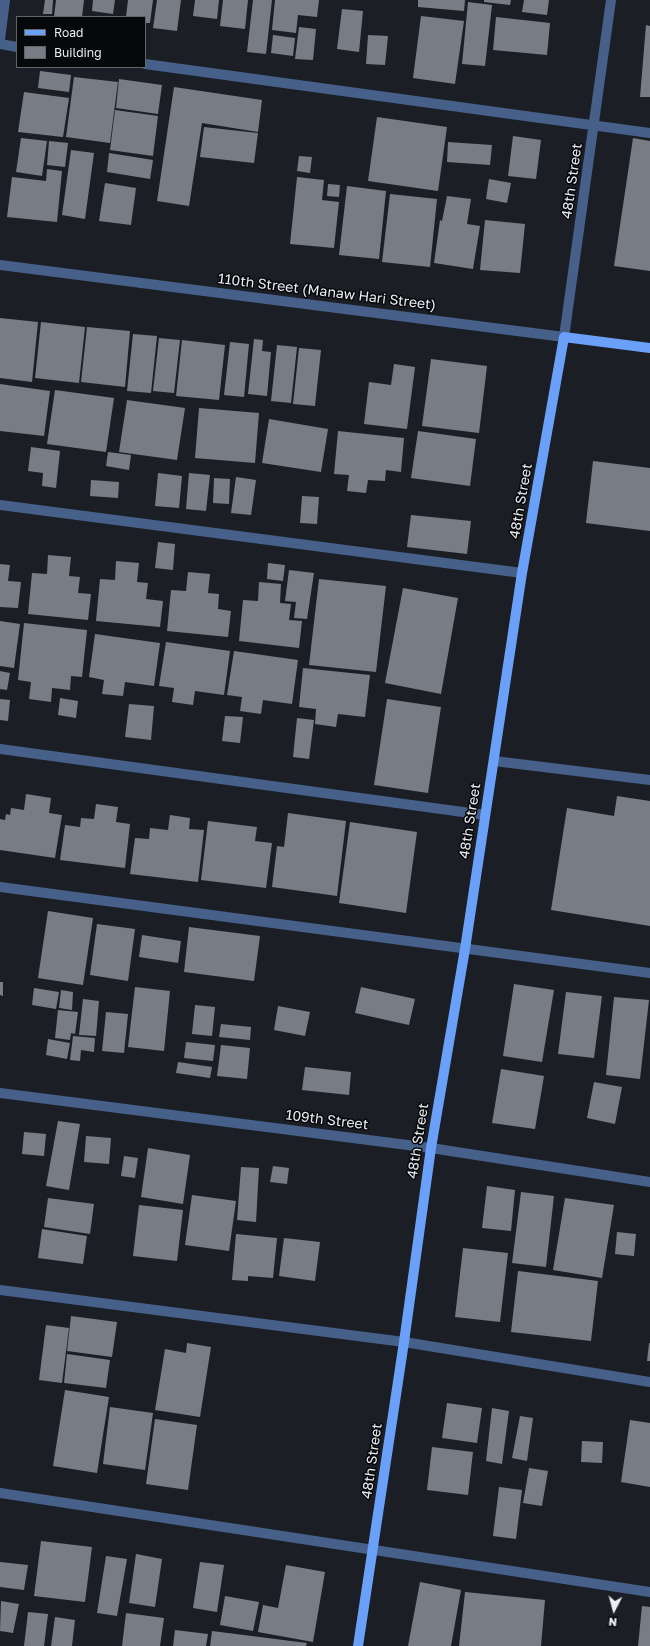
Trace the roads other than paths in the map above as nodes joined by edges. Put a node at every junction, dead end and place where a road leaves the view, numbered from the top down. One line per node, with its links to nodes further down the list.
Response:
1 (6, 0): 3 (street)
2 (611, 0): 7 (street, 48th Street)
3 (0, 40)
4 (0, 44): 5 (street)
5 (16, 47)
6 (146, 64): 7 (street)
7 (594, 124): 8 (street); 10 (street, 48th Street)
8 (650, 133)
9 (0, 264): 10 (street, 110th Street (Manaw Hari Street))
10 (564, 337): 11 (main road, 110th Street (Manaw Hari Street)); 13 (main road, 48th Street)
11 (650, 348)
12 (0, 505): 13 (street)
13 (522, 573): 15 (main road, 48th Street)
14 (0, 749): 17 (street)
15 (494, 761): 16 (street); 17 (main road, 48th Street)
16 (650, 780)
17 (485, 815): 19 (main road, 48th Street)
18 (0, 887): 19 (street)
19 (465, 949): 20 (street); 22 (main road, 48th Street)
20 (650, 973)
21 (0, 1093): 22 (street, 109th Street)
22 (431, 1148): 23 (street, 109th Street); 25 (main road, 48th Street)
23 (650, 1182)
24 (0, 1290): 25 (street)
25 (404, 1342): 26 (street); 28 (main road, 48th Street)
26 (650, 1382)
27 (0, 1493): 28 (street)
28 (373, 1551): 29 (street); 30 (main road, 48th Street)
29 (650, 1592)
30 (358, 1646)

